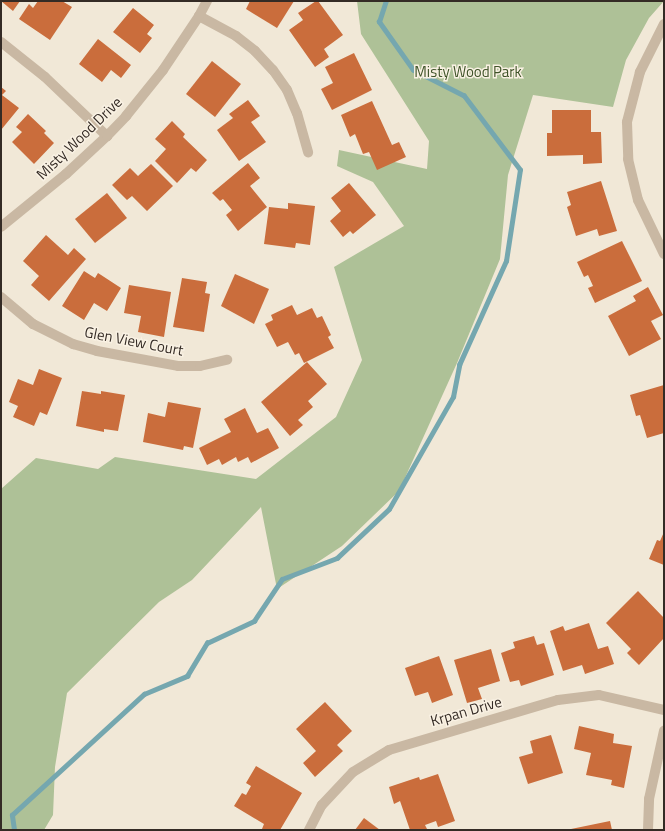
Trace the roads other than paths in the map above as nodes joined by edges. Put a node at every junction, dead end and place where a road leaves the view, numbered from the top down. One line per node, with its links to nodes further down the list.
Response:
1 (207, 1): 2 (street, Misty Wood Drive)
2 (199, 16): 5 (street, Misty Wood Drive); 6 (street)
3 (664, 24): 8 (street)
4 (1, 42): 5 (street)
5 (107, 136): 7 (street, Misty Wood Drive)
6 (308, 152)
7 (1, 227)
8 (664, 254)
9 (1, 297): 10 (street, Glen View Court)
10 (227, 360)
11 (664, 710): 13 (street, Krpan Drive)
12 (664, 731): 14 (street)
13 (309, 830)
14 (648, 830)

